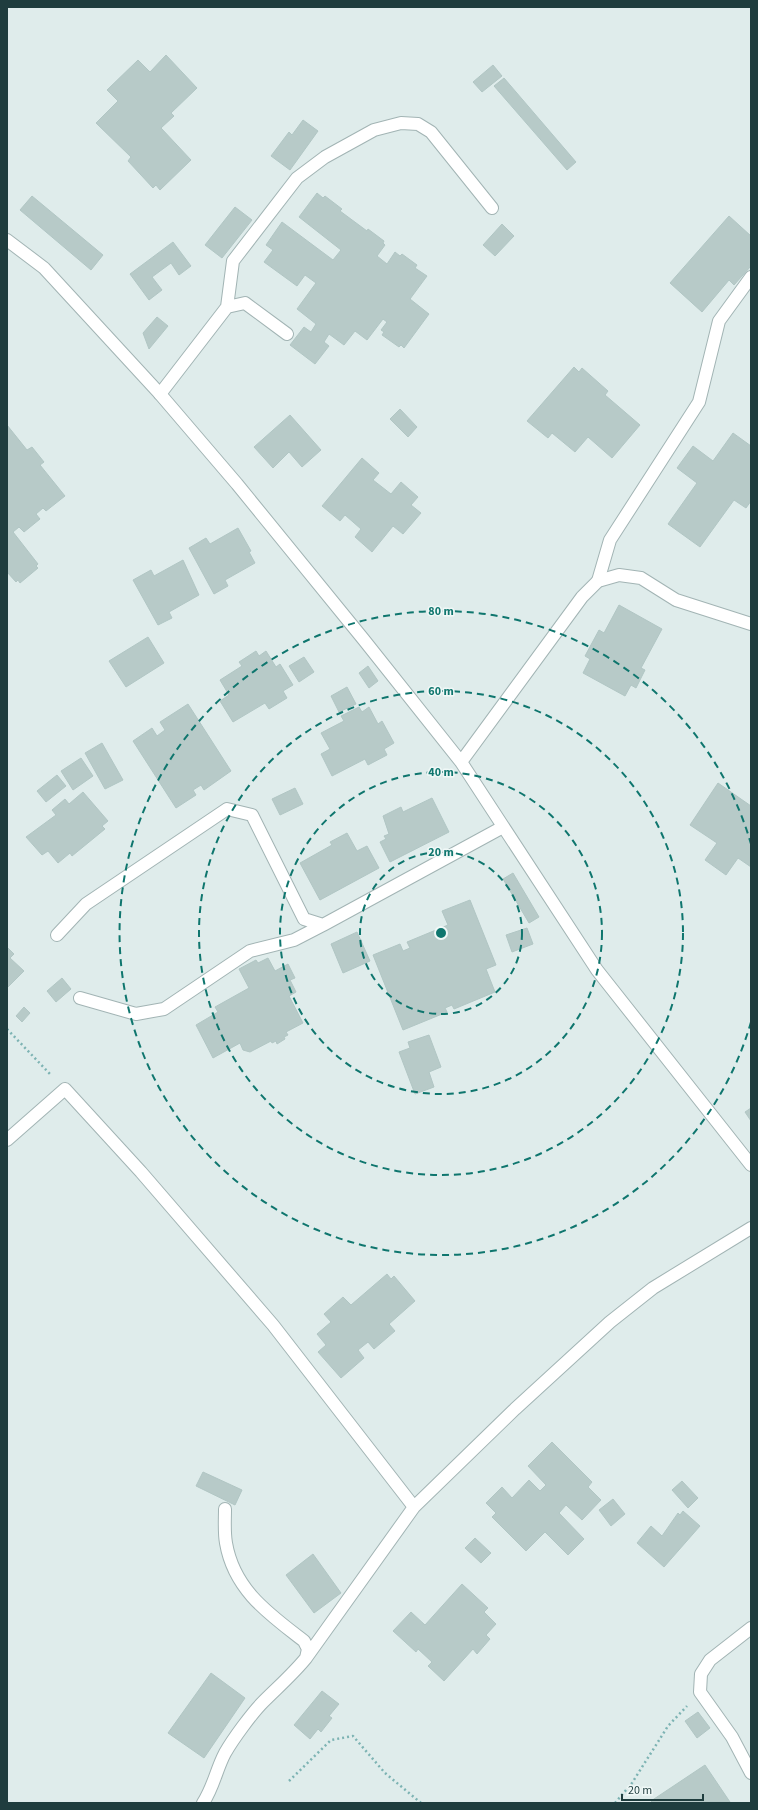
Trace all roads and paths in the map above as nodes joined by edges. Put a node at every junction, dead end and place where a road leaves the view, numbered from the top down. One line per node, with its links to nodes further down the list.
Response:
1 (492, 208): 4 (street)
2 (7, 240): 6 (street)
3 (751, 277): 7 (street)
4 (227, 307): 5 (street); 6 (street)
5 (287, 334)
6 (160, 394): 9 (street)
7 (598, 581): 8 (street); 9 (street)
8 (751, 624)
9 (461, 762): 10 (street)
10 (503, 826): 11 (street); 17 (street)
11 (323, 925): 12 (street); 13 (street)
12 (57, 935)
13 (80, 998)
14 (7, 1029): 15 (path)
15 (65, 1089): 16 (street); 19 (street)
16 (7, 1140)
17 (751, 1164)
18 (751, 1228): 19 (street)
19 (414, 1507): 22 (street)
20 (225, 1509): 22 (street)
21 (751, 1628): 23 (street)
22 (306, 1658): 26 (street)
23 (700, 1692): 24 (street); 28 (path)
24 (751, 1773)
25 (289, 1782): 27 (path)
26 (203, 1803)
27 (421, 1803)
28 (615, 1803)

